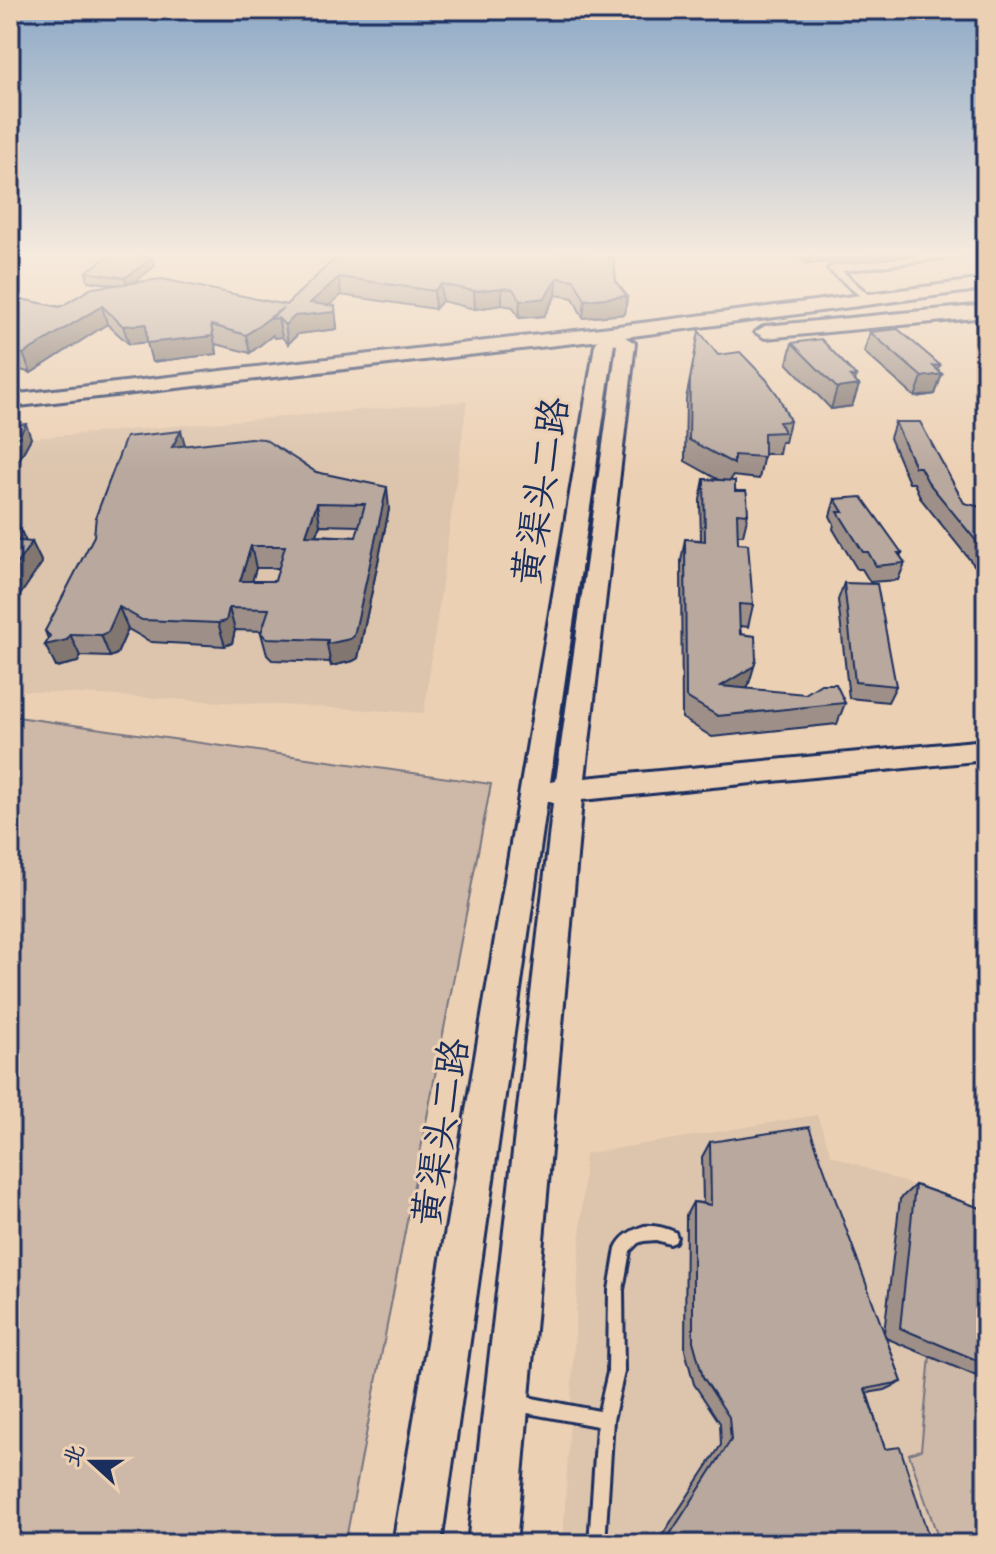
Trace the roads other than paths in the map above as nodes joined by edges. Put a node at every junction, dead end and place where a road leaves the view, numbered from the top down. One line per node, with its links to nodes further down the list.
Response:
1 (701, 326): 3 (main road)
2 (800, 326): 3 (main road)
3 (614, 340): 4 (main road); 5 (main road); 7 (main road, 黄渠头二路); 8 (main road, 黄渠头二路)
4 (10, 401)
5 (10, 412)
6 (986, 750): 7 (main road)
7 (569, 790): 8 (main road); 10 (main road, 黄渠头二路)
8 (532, 794): 12 (main road, 黄渠头二路)
9 (670, 1237): 11 (lane)
10 (508, 1402): 11 (lane); 13 (main road, 黄渠头二路)
11 (605, 1420): 14 (lane)
12 (417, 1544)
13 (492, 1544)
14 (597, 1544)

